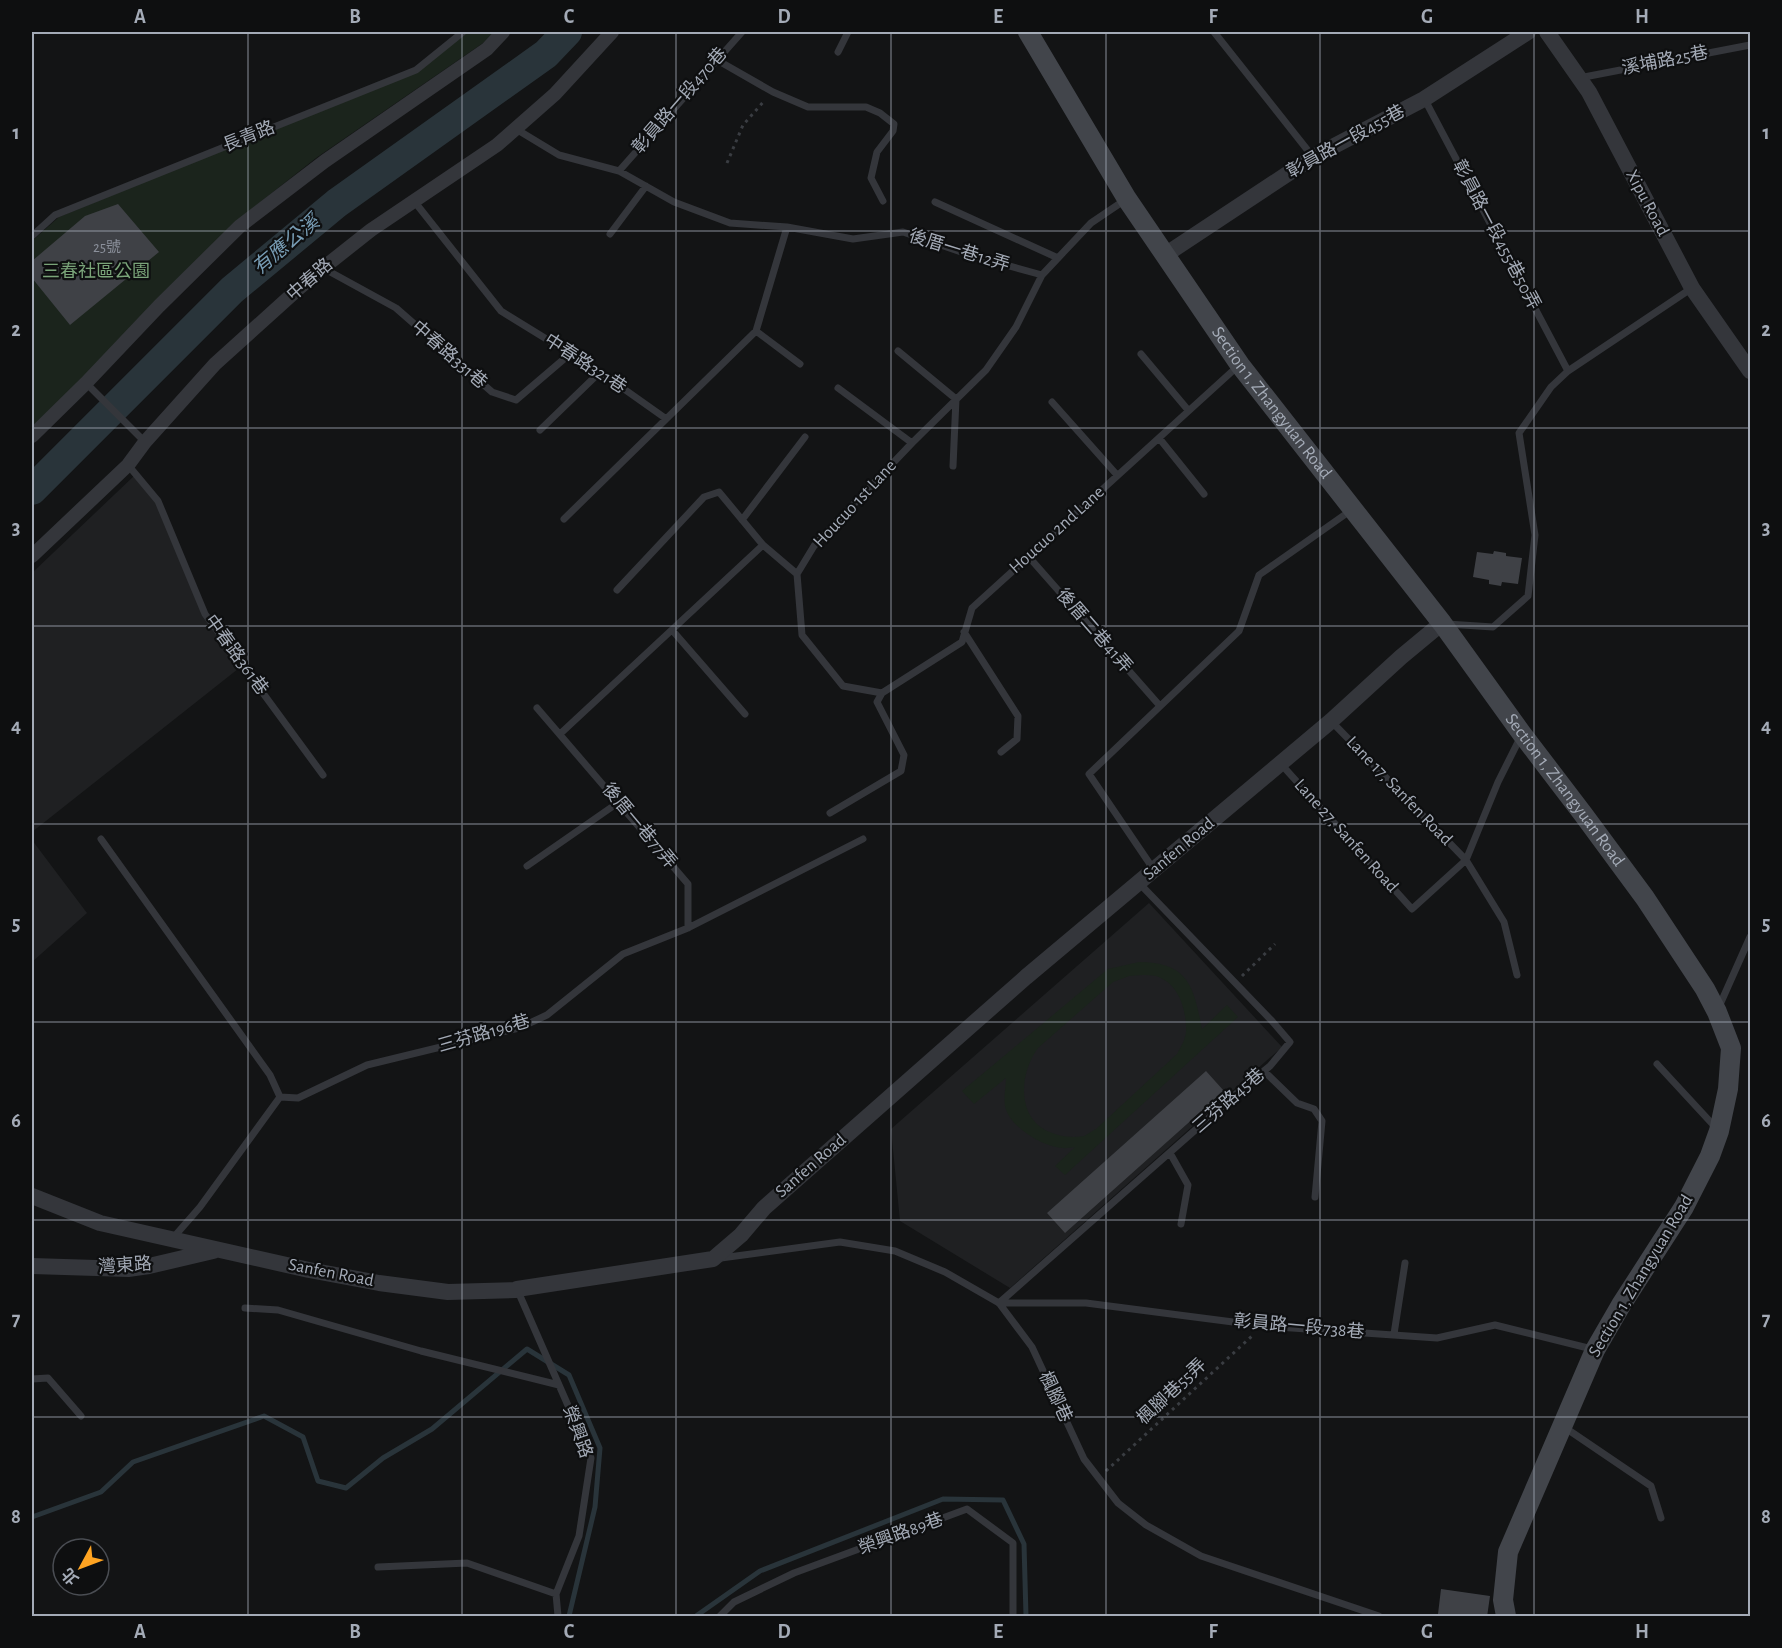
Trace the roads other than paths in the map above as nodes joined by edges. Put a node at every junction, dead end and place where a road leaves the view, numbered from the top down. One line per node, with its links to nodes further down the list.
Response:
1 (463, 32): 25 (lane, 長青路)
2 (503, 32): 40 (street)
3 (612, 32): 15 (street, 中春路)
4 (742, 32): 12 (lane, 彰員路一段470巷)
5 (848, 32): 11 (lane)
6 (1028, 32): 19 (main road, Section 1, Zhangyuan Road)
7 (1214, 32): 16 (lane)
8 (1528, 32): 14 (street, 彰員路一段455巷)
9 (1548, 32): 13 (street, Xipu Road)
10 (1750, 45): 13 (lane, 溪埔路25巷)
11 (838, 52)
12 (717, 60): 17 (lane, 彰員路一段470巷); 21 (lane)
13 (1579, 78): 30 (street, Xipu Road)
14 (1424, 99): 16 (street, 彰員路一段455巷); 37 (lane, 彰員路一段455巷50弄)
15 (516, 129): 17 (lane, 後厝一巷12弄); 20 (street, 中春路)
16 (1313, 157): 26 (street, 彰員路一段455巷)
17 (619, 171): 18 (lane, 後厝一巷12弄)
18 (645, 186): 23 (lane, 後厝一巷12弄); 24 (lane)
19 (1127, 199): 26 (main road, Section 1, Zhangyuan Road); 27 (lane, Houcuo 1st Lane)
20 (414, 201): 28 (street, 中春路); 33 (lane, 中春路321巷)
21 (882, 201)
22 (935, 202): 27 (lane)
23 (787, 227): 29 (lane, 後厝一巷12弄); 31 (lane)
24 (610, 234)
25 (32, 236)
26 (1165, 255): 36 (main road, Section 1, Zhangyuan Road)
27 (1058, 258): 29 (lane, Houcuo 1st Lane)
28 (322, 268): 33 (lane, 中春路331巷); 50 (street, 中春路)
29 (1042, 275): 42 (lane, Houcuo 1st Lane)
30 (1692, 288): 37 (lane); 38 (street, Xipu Road)
31 (756, 331): 35 (lane); 45 (lane)
32 (898, 351): 42 (lane)
33 (571, 353): 39 (lane, 中春路321巷)
34 (1141, 354): 44 (lane)
35 (800, 364)
36 (1240, 365): 44 (lane, Houcuo 2nd Lane); 56 (main road, Section 1, Zhangyuan Road)
37 (1568, 371): 64 (lane)
38 (1750, 371)
39 (600, 372): 45 (lane, 中春路321巷); 46 (lane)
40 (86, 383): 47 (street); 50 (lane)
41 (838, 388): 51 (lane)
42 (956, 399): 51 (lane, Houcuo 1st Lane); 53 (lane)
43 (1052, 402): 54 (lane)
44 (1188, 410): 49 (lane, Houcuo 2nd Lane)
45 (665, 418): 57 (lane)
46 (540, 430)
47 (32, 436)
48 (805, 437): 58 (lane)
49 (1159, 438): 54 (lane, Houcuo 2nd Lane); 55 (lane)
50 (146, 442): 52 (street, 中春路)
51 (912, 442): 62 (lane, Houcuo 1st Lane)
52 (128, 465): 60 (street, 中春路); 76 (lane, 中春路361巷)
53 (953, 466)
54 (1117, 475): 61 (lane, Houcuo 2nd Lane)
55 (1204, 494)
56 (1352, 509): 64 (main road, Section 1, Zhangyuan Road); 68 (lane)
57 (564, 519)
58 (742, 520): 59 (lane); 63 (lane)
59 (764, 545): 62 (lane); 65 (lane)
60 (32, 556)
61 (1028, 556): 66 (lane, Houcuo 2nd Lane); 68 (lane, 後厝二巷41弄)
62 (797, 574): 67 (lane)
63 (617, 590)
64 (1442, 623): 71 (street, Sanfen Road); 73 (main road, Section 1, Zhangyuan Road)
65 (672, 630): 70 (lane); 72 (lane)
66 (964, 632): 67 (lane, Houcuo 2nd Lane); 74 (lane)
67 (882, 693): 78 (lane)
68 (1160, 706): 83 (lane)
69 (537, 708): 72 (lane, 後厝一巷77弄)
70 (745, 714)
71 (1331, 721): 75 (street, Sanfen Road); 81 (lane, Lane 17, Sanfen Road)
72 (560, 734): 77 (lane, 後厝一巷77弄)
73 (1522, 734): 81 (lane); 88 (main road, Section 1, Zhangyuan Road)
74 (1001, 752)
75 (1280, 763): 81 (lane, Lane 27, Sanfen Road); 83 (street, Sanfen Road)
76 (323, 775)
77 (619, 802): 82 (lane); 85 (lane, 後厝一巷77弄)
78 (830, 813)
79 (101, 839): 91 (lane)
80 (863, 839): 85 (lane, 三芬路196巷)
81 (1466, 860): 87 (lane, Lane 17, Sanfen Road)
82 (526, 866)
83 (1154, 870): 84 (street, Sanfen Road)
84 (1138, 882): 90 (lane, 三芬路45巷); 99 (street, Sanfen Road)
85 (688, 928): 91 (lane, 三芬路196巷)
86 (1750, 937): 88 (lane)
87 (1517, 975)
88 (1717, 1012): 92 (main road, Section 1, Zhangyuan Road)
89 (1657, 1064): 92 (lane)
90 (1264, 1071): 93 (lane, 三芬路45巷); 95 (lane)
91 (280, 1097): 97 (lane)
92 (1719, 1131): 106 (main road, Section 1, Zhangyuan Road)
93 (1170, 1153): 96 (lane); 103 (lane, 三芬路45巷)
94 (32, 1196): 97 (street, Sanfen Road)
95 (1315, 1197)
96 (1181, 1224)
97 (171, 1239): 98 (street, Sanfen Road)
98 (216, 1250): 101 (street, 灣東路); 102 (street, Sanfen Road)
99 (713, 1259): 102 (street, Sanfen Road); 103 (lane, 楓腳巷)
100 (1405, 1263): 105 (lane)
101 (32, 1266)
102 (517, 1289): 108 (lane, 榮興路)
103 (999, 1303): 105 (lane, 彰員路一段738巷); 117 (lane, 楓腳巷)
104 (245, 1308): 108 (lane)
105 (1394, 1334): 106 (lane, 彰員路一段738巷)
106 (1595, 1350): 110 (main road, Section 1, Zhangyuan Road)
107 (32, 1379): 109 (lane)
108 (559, 1385): 113 (lane, 榮興路)
109 (81, 1416)
110 (1563, 1426): 111 (lane); 118 (main road, Section 1, Zhangyuan Road)
111 (1661, 1518)
112 (378, 1567): 113 (lane)
113 (556, 1594): 114 (lane, 榮興路)
114 (558, 1617)
115 (720, 1617): 116 (lane, 榮興路89巷)
116 (1013, 1617)
117 (1379, 1617)
118 (1506, 1617)

